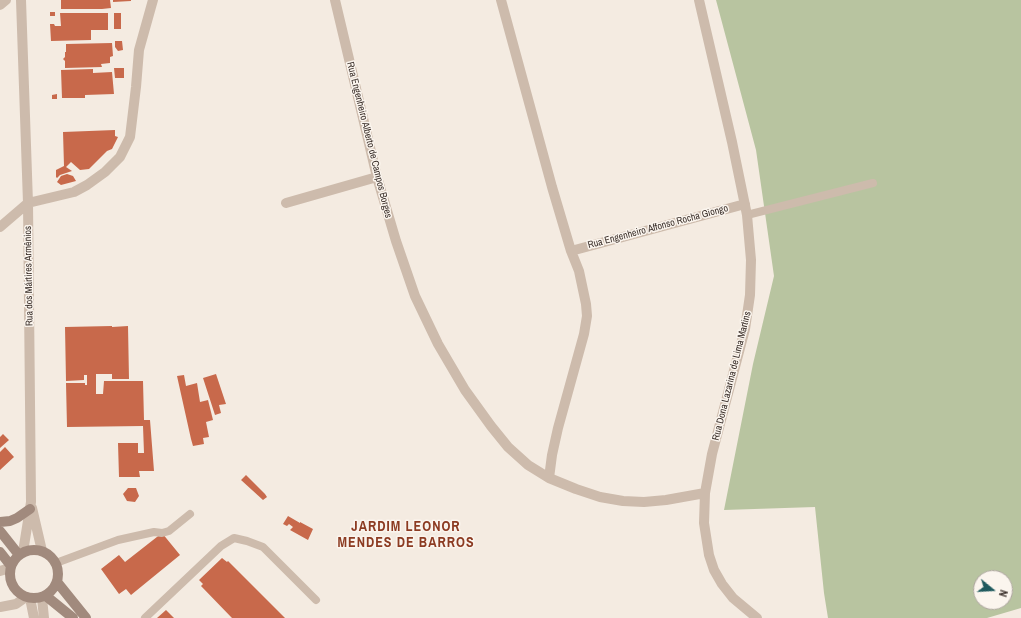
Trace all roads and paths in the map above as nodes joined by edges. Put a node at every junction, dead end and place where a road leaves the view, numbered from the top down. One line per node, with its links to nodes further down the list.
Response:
1 (6, 0): 7 (street)
2 (21, 0): 10 (street, Rua dos Mártires Armênios)
3 (153, 0): 10 (street)
4 (335, 0): 8 (street, Rua Engenheiro Alberto de Campos Borges)
5 (501, 0): 15 (street)
6 (699, 0): 12 (street, Rua Dona Lazarina de Lima Martins)
7 (0, 5)
8 (377, 177): 11 (street); 16 (street, Rua Engenheiro Alberto de Campos Borges)
9 (873, 183): 13 (lane)
10 (28, 203): 14 (street); 18 (street, Rua dos Mártires Armênios)
11 (286, 203)
12 (745, 204): 13 (street, Rua Dona Lazarina de Lima Martins); 15 (street, Rua Engenheiro Affonso Rocha Giongo)
13 (747, 215): 17 (street, Rua Dona Lazarina de Lima Martins)
14 (0, 227)
15 (571, 251): 16 (street)
16 (549, 478): 17 (street, Rua Engenheiro Alberto de Campos Borges)
17 (705, 493): 38 (street, Rua Dona Lazarina de Lima Martins)
18 (30, 506): 20 (street); 22 (street); 24 (street, Rua dos Mártires Armênios)
19 (190, 514): 25 (lane)
20 (0, 522)
21 (0, 531): 24 (street)
22 (42, 551): 24 (street); 25 (street)
23 (0, 552): 26 (street)
24 (21, 554): 26 (street)
25 (56, 563): 28 (street)
26 (10, 567): 27 (street); 30 (street)
27 (0, 571)
28 (57, 582): 29 (street); 36 (street)
29 (44, 597): 30 (street); 34 (street); 35 (street)
30 (28, 598): 32 (street); 33 (street)
31 (316, 600): 37 (lane)
32 (0, 607)
33 (34, 618)
34 (44, 618)
35 (73, 618)
36 (86, 618)
37 (145, 618)
38 (756, 618)

